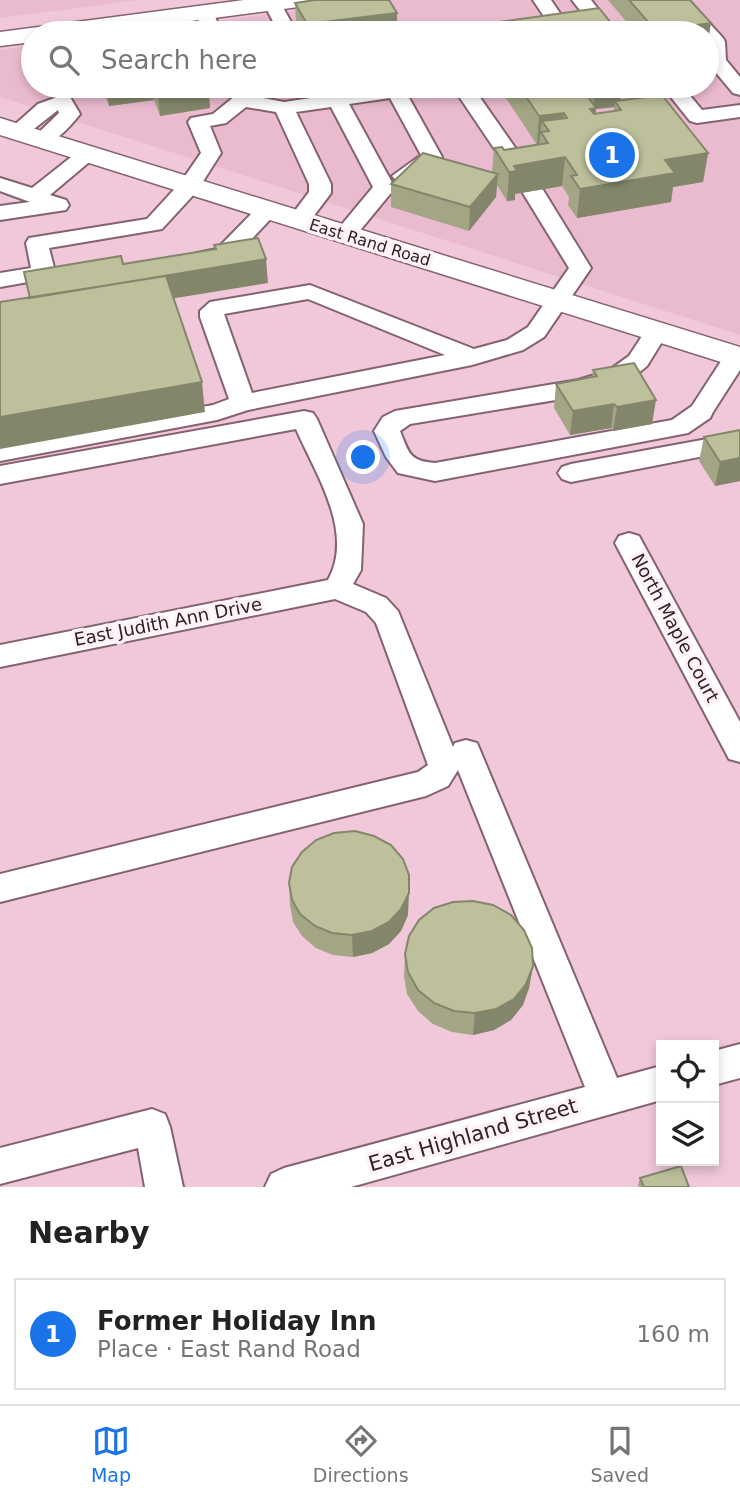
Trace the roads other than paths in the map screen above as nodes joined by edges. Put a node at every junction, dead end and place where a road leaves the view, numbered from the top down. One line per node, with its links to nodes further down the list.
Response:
1 (299, 0): 5 (main road)
2 (542, 0): 8 (street)
3 (582, 0): 9 (street)
4 (678, 0): 10 (street)
5 (269, 3): 6 (main road); 7 (street)
6 (215, 21)
7 (280, 21)
8 (556, 21)
9 (598, 21)
10 (697, 21)
11 (21, 36): 12 (main road)
12 (0, 39)
13 (719, 64): 14 (street)
14 (740, 89)
15 (56, 98): 26 (street)
16 (235, 98): 29 (street)
17 (255, 98): 24 (street)
18 (283, 98): 24 (street)
19 (350, 98): 23 (street)
20 (400, 98): 30 (street)
21 (470, 98): 40 (street)
22 (682, 98): 25 (street)
23 (337, 100): 24 (street); 30 (street)
24 (287, 108): 34 (street)
25 (740, 111)
26 (20, 132): 27 (main road, East Rand Road)
27 (87, 154): 29 (main road, East Rand Road); 31 (street)
28 (0, 184): 31 (street)
29 (189, 186): 32 (main road, East Rand Road); 38 (street)
30 (383, 188): 35 (street)
31 (36, 197): 33 (street)
32 (268, 210): 34 (main road, East Rand Road); 36 (street)
33 (0, 213)
34 (299, 220): 35 (main road, East Rand Road)
35 (345, 234): 40 (main road, East Rand Road)
36 (183, 262)
37 (87, 277): 38 (street)
38 (45, 278): 39 (street)
39 (0, 280)
40 (555, 300): 41 (main road, East Rand Road); 42 (street)
41 (656, 332): 43 (main road, East Rand Road); 43 (street)
42 (472, 357): 44 (street); 44 (street)
43 (738, 358)
44 (243, 403): 46 (street)
45 (740, 441): 47 (street)
46 (0, 452)
47 (571, 473)
48 (0, 475): 50 (street)
49 (629, 543): 52 (street, North Maple Court)
50 (337, 588): 51 (street, East Judith Ann Drive); 54 (street)
51 (0, 656)
52 (740, 750)
53 (466, 752): 58 (street)
54 (0, 888)
55 (740, 1061): 56 (street)
56 (719, 1067)
57 (656, 1084): 58 (street, East Highland Street)
58 (607, 1097): 61 (street, East Highland Street)
59 (0, 1166): 60 (street)
60 (164, 1187)
61 (284, 1187)

